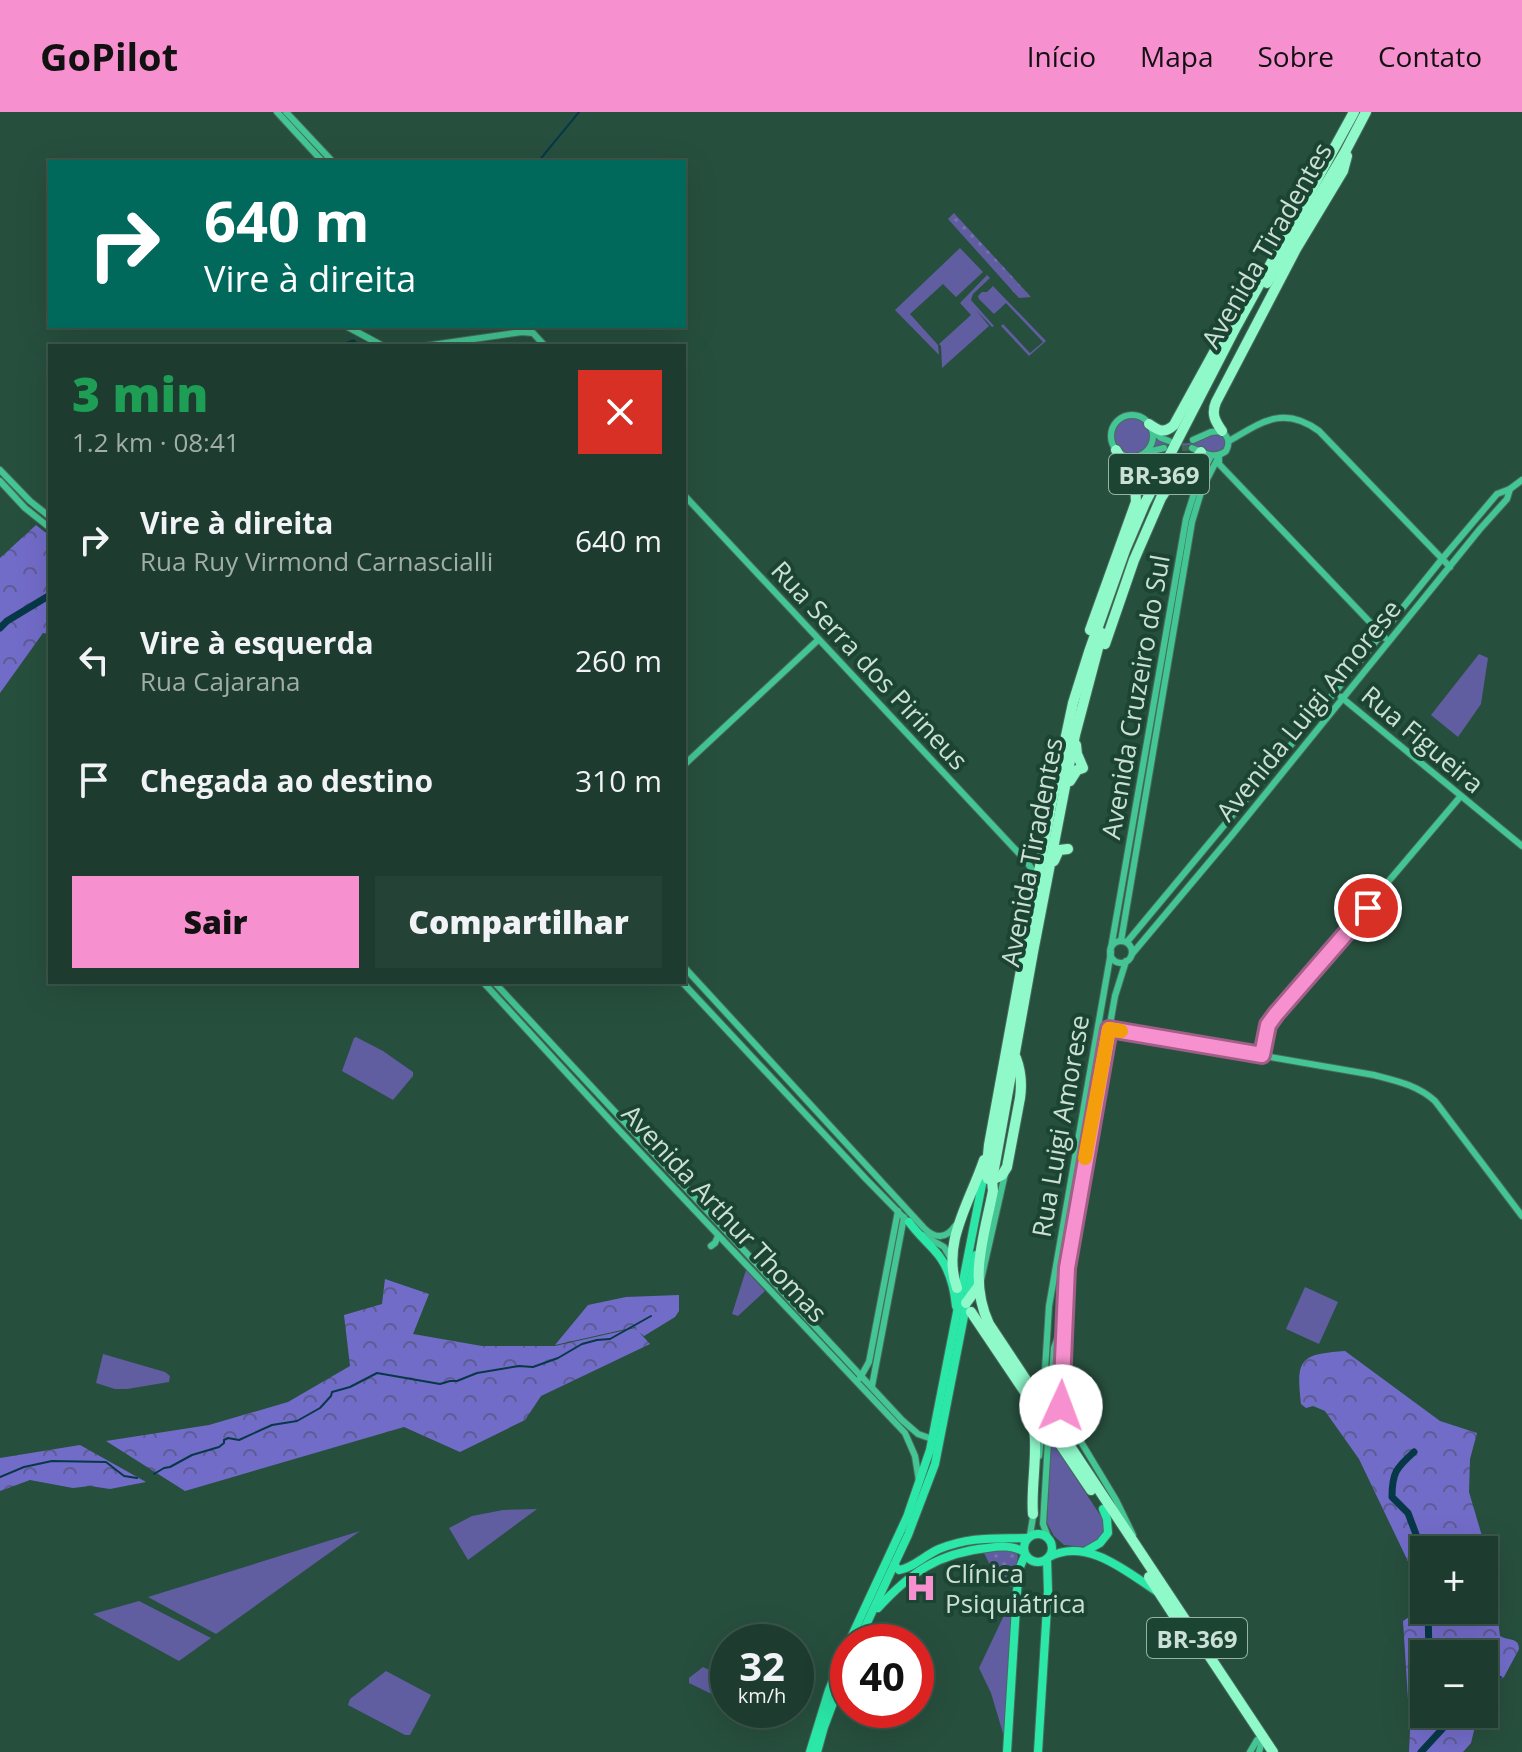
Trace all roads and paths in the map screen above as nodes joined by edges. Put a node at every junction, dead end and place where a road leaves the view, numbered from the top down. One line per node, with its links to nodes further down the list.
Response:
1 (277, 112): 6 (street)
2 (286, 112): 7 (street)
3 (1354, 112): 8 (highway, Avenida Tiradentes / BR-369)
4 (1366, 112): 5 (highway, Avenida Tiradentes / BR-369)
5 (1352, 138): 9 (highway); 10 (highway, Avenida Tiradentes / BR-369)
6 (321, 160)
7 (331, 160)
8 (1294, 218): 15 (highway); 36 (highway, Avenida Tiradentes / BR-369)
9 (1296, 249): 10 (highway); 16 (highway)
10 (1266, 284): 36 (highway, Avenida Tiradentes / BR-369)
11 (350, 328): 12 (street)
12 (379, 344)
13 (439, 344): 14 (street)
14 (543, 344)
15 (1150, 427): 18 (street); 20 (street); 20 (street)
16 (1222, 431): 17 (street); 19 (street)
17 (1229, 441): 19 (street); 31 (street)
18 (1116, 450): 20 (street); 36 (highway)
19 (1203, 450): 22 (highway); 25 (street, Avenida Cruzeiro do Sul); 29 (street, Avenida Cruzeiro do Sul); 33 (street)
20 (1145, 453)
21 (0, 470): 28 (street)
22 (1186, 473): 25 (street); 36 (highway)
23 (1522, 480): 26 (street, Avenida Luigi Amorese)
24 (0, 481): 30 (street)
25 (1198, 481): 29 (street, Avenida Cruzeiro do Sul)
26 (1510, 489): 31 (street, Avenida Luigi Amorese); 32 (street, Avenida Luigi Amorese)
27 (686, 497): 34 (street, Rua Serra dos Pirineus)
28 (48, 515)
29 (1188, 525): 50 (street, Avenida Cruzeiro do Sul); 51 (street, Avenida Cruzeiro do Sul)
30 (48, 526)
31 (1442, 559): 32 (street); 33 (street, Avenida Luigi Amorese)
32 (1450, 567): 35 (street, Avenida Luigi Amorese)
33 (1382, 635): 35 (street); 37 (street, Avenida Luigi Amorese)
34 (818, 640): 39 (street); 43 (street, Rua Serra dos Pirineus)
35 (1389, 642): 38 (street, Avenida Luigi Amorese)
36 (1082, 686): 44 (highway, Avenida Tiradentes / BR-369); 45 (highway, Avenida Tiradentes / BR-369)
37 (1335, 692): 38 (street, Rua Figueira); 48 (street, Avenida Luigi Amorese)
38 (1343, 699): 40 (street, Rua Figueira); 49 (street, Avenida Luigi Amorese)
39 (686, 763)
40 (1460, 797): 41 (street, Rua Figueira); 59 (street)
41 (1522, 846)
42 (1068, 849): 45 (highway)
43 (1027, 862): 44 (street); 46 (street)
44 (1040, 866): 46 (highway, Avenida Tiradentes / BR-369); 47 (highway)
45 (1047, 878): 47 (highway, Avenida Tiradentes / BR-369)
46 (1034, 899): 69 (highway, Avenida Tiradentes / BR-369)
47 (1039, 924): 60 (highway, Avenida Tiradentes / BR-369)
48 (1141, 925): 49 (street); 50 (street, Avenida Luigi Amorese)
49 (1150, 933): 52 (street, Avenida Luigi Amorese)
50 (1124, 942): 51 (street); 52 (street)
51 (1111, 950): 53 (street); 64 (street, Rua Luigi Amorese)
52 (1132, 954): 53 (street)
53 (1126, 961): 58 (street, Rua Luigi Amorese)
54 (686, 969): 75 (street)
55 (485, 984): 62 (street, Avenida Arthur Thomas)
56 (496, 984): 61 (street, Avenida Arthur Thomas)
57 (684, 984): 74 (street)
58 (1109, 1029): 59 (street); 66 (street, Rua Luigi Amorese)
59 (1262, 1055): 76 (street)
60 (1015, 1056): 63 (highway); 65 (highway, Avenida Tiradentes / BR-369)
61 (566, 1060): 62 (street); 67 (street, Avenida Arthur Thomas)
62 (560, 1066): 68 (street, Avenida Arthur Thomas)
63 (1020, 1069): 65 (highway); 70 (highway)
64 (1088, 1080): 66 (street); 104 (street, Rua Luigi Amorese, bridge)
65 (1009, 1088): 73 (highway, Avenida Tiradentes / BR-369)
66 (1094, 1106): 89 (street, Rua Luigi Amorese)
67 (619, 1116): 68 (street); 71 (street, Avenida Arthur Thomas)
68 (612, 1122): 72 (street, Avenida Arthur Thomas)
69 (989, 1145): 73 (highway); 75 (highway, BR-369); 88 (main road, Avenida Tiradentes)
70 (1007, 1167): 73 (highway); 84 (street)
71 (670, 1171): 72 (street); 81 (street, Avenida Arthur Thomas)
72 (664, 1177): 78 (street, Avenida Arthur Thomas)
73 (992, 1180): 84 (highway, BR-369); 87 (main road, Avenida Tiradentes)
74 (898, 1211): 77 (street); 85 (street)
75 (962, 1216): 82 (highway, BR-369)
76 (1522, 1216)
77 (906, 1220): 82 (street); 85 (street); 88 (main road)
78 (718, 1236): 79 (street); 80 (street, Avenida Arthur Thomas)
79 (711, 1246)
80 (727, 1246): 81 (street); 83 (street, Avenida Arthur Thomas)
81 (740, 1246): 83 (street, Avenida Arthur Thomas)
82 (952, 1260): 86 (highway, BR-369)
83 (763, 1276): 94 (street, Avenida Arthur Thomas); 95 (street, Avenida Arthur Thomas)
84 (978, 1287): 87 (highway); 107 (highway, BR-369)
85 (887, 1288): 94 (street); 96 (street)
86 (957, 1288)
87 (968, 1308): 90 (main road, Avenida Tiradentes); 91 (highway, BR-369)
88 (956, 1320): 90 (main road); 99 (main road, Avenida Tiradentes)
89 (1064, 1322): 92 (street, Rua Luigi Amorese); 93 (street)
90 (961, 1334): 101 (main road, Avenida Tiradentes)
91 (994, 1347): 103 (highway, BR-369); 104 (highway)
92 (1063, 1360): 93 (street); 107 (street, Rua Luigi Amorese)
93 (1052, 1370): 106 (street, bridge)
94 (862, 1376): 95 (street); 96 (street, Avenida Arthur Thomas)
95 (856, 1381): 97 (street, Avenida Arthur Thomas)
96 (872, 1386): 98 (street, Avenida Arthur Thomas)
97 (871, 1398): 98 (street); 100 (street, Avenida Arthur Thomas)
98 (891, 1407): 99 (street, Avenida Arthur Thomas)
99 (929, 1438): 100 (street); 101 (main road); 102 (main road, Avenida Tiradentes)
100 (915, 1456): 102 (street, Avenida Arthur Thomas)
101 (935, 1464): 114 (main road, Avenida Tiradentes)
102 (919, 1482): 113 (main road, Avenida Tiradentes)
103 (1103, 1509): 109 (main road); 117 (highway, BR-369)
104 (1033, 1514): 105 (street, Rua Luigi Amorese)
105 (1029, 1536): 106 (main road); 110 (main road); 112 (main road)
106 (1049, 1539): 108 (main road); 111 (main road)
107 (1137, 1546): 124 (highway, BR-369)
108 (1063, 1551): 109 (main road); 111 (main road)
109 (1086, 1551): 117 (main road)
110 (1025, 1554): 111 (main road); 112 (main road); 127 (main road)
111 (1048, 1558): 128 (main road)
112 (927, 1560): 114 (main road); 116 (main road)
113 (884, 1563): 115 (main road); 119 (main road, Avenida Tiradentes)
114 (894, 1565): 115 (main road, Avenida Tiradentes)
115 (887, 1582): 116 (main road); 118 (main road, Avenida Tiradentes)
116 (901, 1584): 118 (main road)
117 (1159, 1593): 124 (highway, BR-369)
118 (872, 1615): 120 (main road, Avenida Tiradentes)
119 (857, 1624)
120 (867, 1624)
121 (830, 1700): 125 (main road, Avenida Tiradentes)
122 (830, 1713): 126 (main road)
123 (1266, 1723): 124 (highway)
124 (1265, 1746): 129 (street)
125 (810, 1752)
126 (817, 1752)
127 (1007, 1752)
128 (1038, 1752)
129 (1250, 1752)

